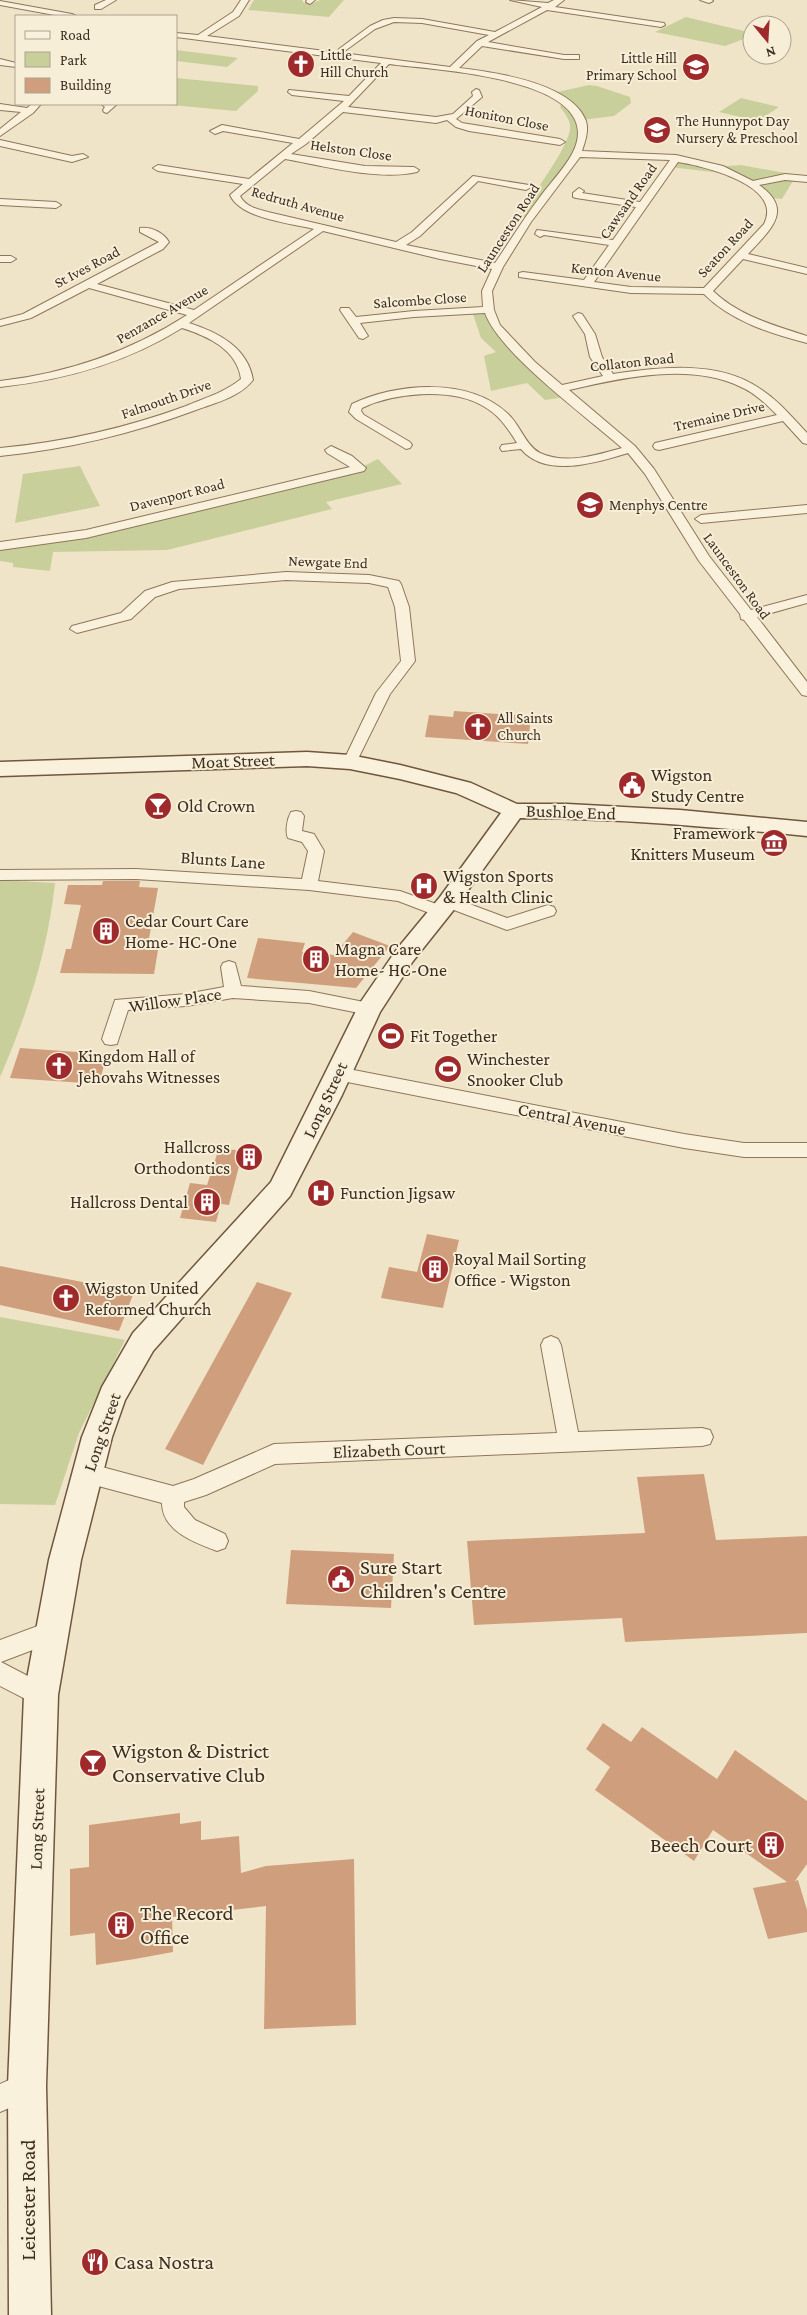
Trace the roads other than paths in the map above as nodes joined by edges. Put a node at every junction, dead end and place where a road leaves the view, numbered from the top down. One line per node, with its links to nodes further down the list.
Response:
1 (5, 0): 6 (street)
2 (112, 0): 7 (street)
3 (245, 0): 13 (street)
4 (514, 0): 8 (street)
5 (560, 0): 8 (street)
6 (0, 3): 9 (street)
7 (98, 7)
8 (550, 7): 10 (street); 11 (street)
9 (66, 15)
10 (661, 25)
11 (495, 34): 14 (street); 15 (street)
12 (178, 35): 13 (street, Launceston Road)
13 (198, 38): 17 (street, Launceston Road)
14 (480, 43): 16 (street); 20 (street)
15 (342, 51)
16 (576, 57)
17 (388, 61): 20 (street, Launceston Road); 23 (street, Redruth Avenue)
18 (0, 62): 19 (street)
19 (15, 65)
20 (453, 69): 34 (street, Launceston Road)
21 (292, 92): 23 (street)
22 (476, 92): 28 (street)
23 (352, 99): 26 (street, Redruth Avenue)
24 (37, 105): 27 (street)
25 (0, 107): 27 (street)
26 (341, 109): 28 (street); 31 (street, Redruth Avenue)
27 (30, 111): 30 (street)
28 (450, 118): 32 (street, Honiton Close)
29 (216, 131): 31 (street)
30 (0, 133)
31 (303, 142): 35 (street, Redruth Avenue)
32 (560, 142)
33 (0, 143): 36 (street)
34 (577, 154): 37 (street, Seaton Road); 58 (street, Launceston Road)
35 (284, 156): 39 (street, Helston Close); 43 (street, Redruth Avenue)
36 (83, 157)
37 (676, 158): 44 (street, Seaton Road); 49 (street, Cawsand Road)
38 (158, 168): 43 (street)
39 (414, 170)
40 (466, 176): 41 (street)
41 (476, 178): 45 (street); 54 (street)
42 (807, 179): 44 (street)
43 (248, 182): 50 (street, Redruth Avenue)
44 (752, 184): 55 (street, Seaton Road)
45 (526, 187)
46 (579, 191): 49 (street)
47 (0, 202): 48 (street)
48 (56, 205)
49 (642, 205): 53 (street, Cawsand Road)
50 (321, 228): 54 (street, Redruth Avenue); 66 (street, Penzance Avenue)
51 (144, 230): 61 (street, St Ives Road)
52 (542, 231): 53 (street)
53 (616, 243): 62 (street, Cawsand Road)
54 (397, 246): 58 (street, Redruth Avenue)
55 (742, 256): 59 (street); 63 (street, Seaton Road)
56 (0, 259): 57 (street)
57 (11, 259)
58 (498, 267): 65 (street, Launceston Road)
59 (807, 271)
60 (524, 275): 62 (street, Kenton Avenue)
61 (86, 284): 66 (street); 69 (street, St Ives Road)
62 (587, 284): 63 (street, Kenton Avenue)
63 (706, 292): 72 (street, Seaton Road)
64 (345, 310): 68 (street)
65 (489, 310): 68 (street, Salcombe Close); 75 (street, Launceston Road)
66 (196, 314): 70 (street, Penzance Avenue)
67 (578, 316): 73 (street)
68 (353, 321): 71 (street)
69 (0, 323)
70 (181, 324): 74 (street, Penzance Avenue); 84 (street, Falmouth Drive)
71 (363, 336)
72 (807, 340)
73 (609, 377): 75 (street, Collaton Road); 76 (street, Collaton Road)
74 (0, 384)
75 (558, 389): 83 (street, Launceston Road)
76 (785, 418): 77 (street, Collaton Road); 80 (street, Tremaine Drive)
77 (807, 440)
78 (524, 445): 79 (street); 81 (street); 83 (street)
79 (406, 446)
80 (660, 446)
81 (506, 448)
82 (331, 450): 85 (street)
83 (631, 450): 91 (street, Launceston Road)
84 (0, 452)
85 (360, 468): 86 (street); 89 (street, Davenport Road)
86 (371, 479)
87 (807, 509): 88 (street)
88 (701, 519)
89 (0, 546)
90 (807, 599): 91 (street)
91 (746, 616): 95 (street, Launceston Road)
92 (118, 618): 93 (street, Newgate End); 94 (street); 96 (street, Newgate End)
93 (77, 630)
94 (129, 630)
95 (807, 692)
96 (350, 762): 97 (street, Moat Street); 98 (street, Moat Street)
97 (0, 768)
98 (514, 811): 100 (main road, Bushloe End); 103 (street, Long Street)
99 (296, 816): 102 (street)
100 (807, 829)
101 (0, 875): 102 (street, Blunts Lane)
102 (309, 885): 103 (street, Blunts Lane)
103 (444, 907): 104 (street); 107 (street, Long Street)
104 (548, 910)
105 (230, 967): 106 (street, Willow Place)
106 (233, 992): 107 (street, Willow Place); 108 (street, Willow Place)
107 (369, 1009): 109 (street, Long Street)
108 (111, 1039)
109 (338, 1074): 110 (street, Central Avenue); 114 (street, Long Street)
110 (807, 1150)
111 (550, 1345): 113 (street)
112 (702, 1438): 113 (street, Elizabeth Court)
113 (569, 1443): 115 (street, Elizabeth Court)
114 (88, 1472): 115 (street); 117 (street, Long Street)
115 (173, 1496): 116 (street)
116 (217, 1541)
117 (51, 1632): 118 (street); 120 (street, Long Street)
118 (0, 1651)
119 (0, 1673): 120 (street)
120 (40, 1695): 121 (street, Long Street)
121 (14, 2092): 122 (street, Leicester Road)
122 (30, 2315)

